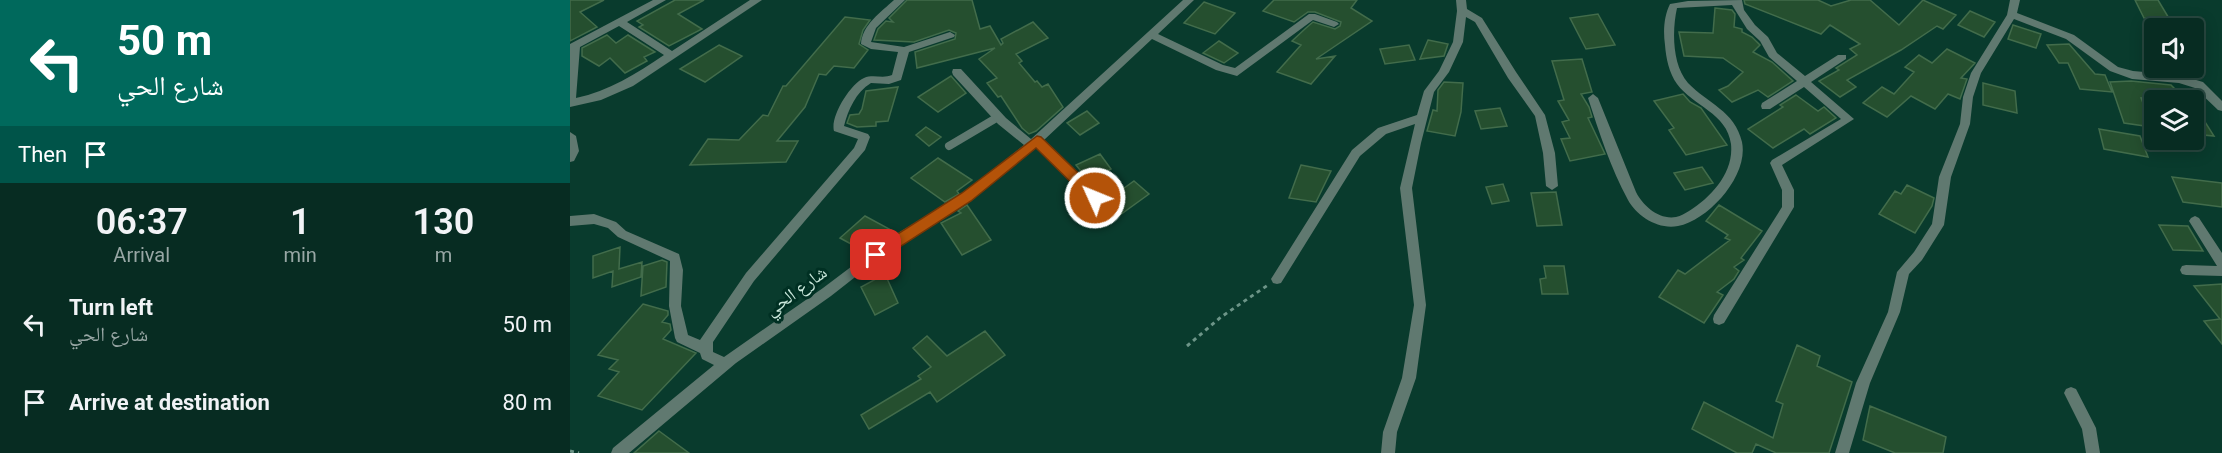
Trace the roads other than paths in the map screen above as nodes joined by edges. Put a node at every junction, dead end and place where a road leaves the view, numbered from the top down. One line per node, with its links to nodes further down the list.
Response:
1 (661, 0): 9 (street)
2 (757, 0): 15 (street)
3 (900, 0): 14 (street)
4 (1189, 0): 12 (street, شارع الحي)
5 (1736, 0): 18 (street); 19 (street)
6 (2015, 0): 8 (street)
7 (1462, 5): 24 (street); 29 (street)
8 (2012, 15): 22 (street); 43 (street)
9 (620, 22): 13 (street); 15 (street)
10 (1334, 24): 12 (street)
11 (950, 34): 14 (street)
12 (1150, 34): 26 (street, شارع الحي)
13 (572, 47): 20 (street)
14 (904, 50): 38 (street)
15 (671, 55): 20 (street)
16 (1842, 57): 18 (street)
17 (957, 72): 23 (street)
18 (1805, 82): 21 (street); 37 (street)
19 (1593, 98)
20 (570, 102)
21 (1766, 106)
22 (2222, 107)
23 (998, 117): 26 (street); 27 (lane)
24 (1422, 117): 36 (street); 42 (street)
25 (570, 136): 28 (street)
26 (1034, 143): 30 (street); 39 (street, شارع الحي)
27 (949, 146)
28 (570, 158)
29 (1552, 186)
30 (1095, 198)
31 (570, 221): 38 (street)
32 (2195, 221): 33 (street)
33 (2222, 264)
34 (2186, 270): 35 (street)
35 (2222, 271)
36 (1277, 279)
37 (1719, 319)
38 (706, 350): 39 (street)
39 (726, 364): 41 (street, شارع الحي)
40 (2071, 393): 44 (street)
41 (618, 453)
42 (1388, 453)
43 (1842, 453)
44 (2093, 453)

